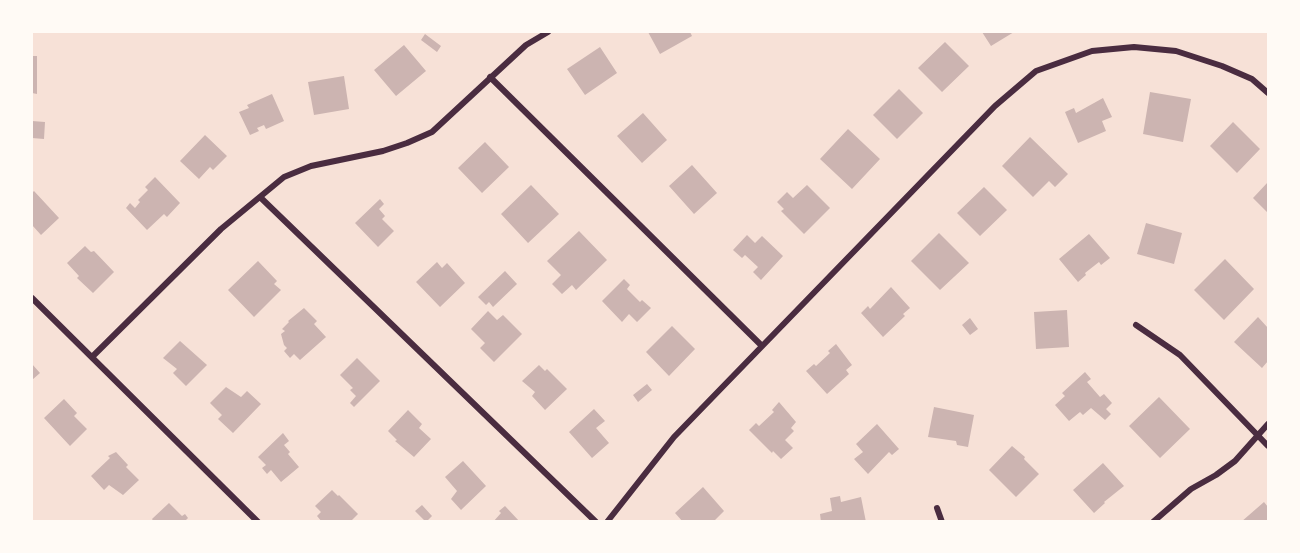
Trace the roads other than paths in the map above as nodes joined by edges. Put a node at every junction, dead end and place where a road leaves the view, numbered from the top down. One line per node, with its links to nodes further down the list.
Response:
1 (548, 32): 2 (street)
2 (490, 77): 4 (street); 7 (street)
3 (1269, 93): 7 (street)
4 (260, 197): 8 (street); 14 (street)
5 (32, 298): 8 (street)
6 (1136, 325): 10 (street)
7 (762, 346): 15 (street)
8 (92, 357): 13 (street)
9 (1269, 424): 10 (street)
10 (1259, 435): 11 (street); 17 (street)
11 (1269, 446)
12 (936, 508): 16 (street)
13 (258, 522)
14 (596, 522)
15 (607, 522)
16 (942, 522)
17 (1153, 522)

